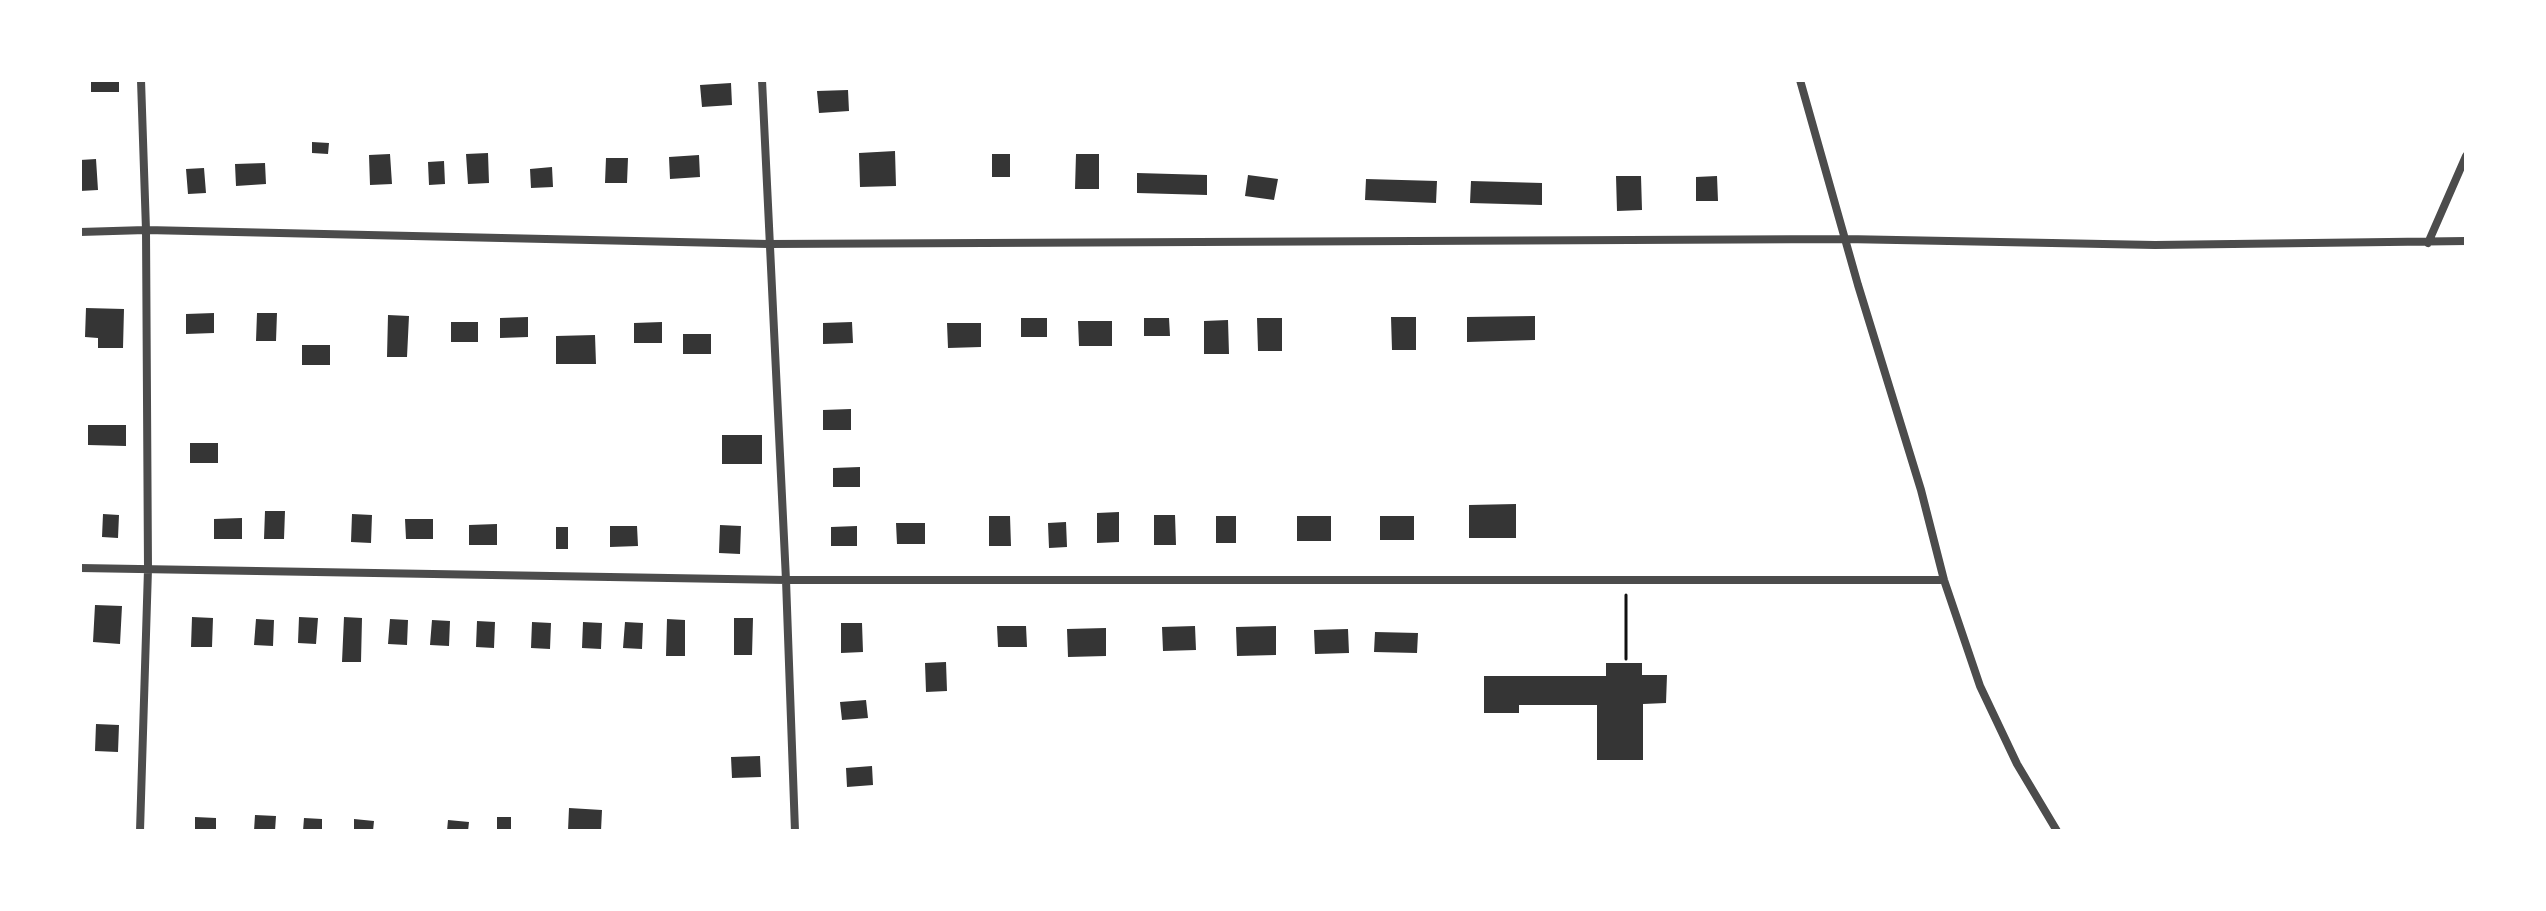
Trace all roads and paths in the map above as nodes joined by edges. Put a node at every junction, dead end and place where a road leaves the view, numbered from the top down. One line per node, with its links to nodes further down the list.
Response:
1 (141, 80): 5 (street)
2 (762, 80): 10 (street)
3 (1800, 80): 7 (street)
4 (2466, 156): 9 (street)
5 (146, 230): 6 (street); 10 (street); 12 (street)
6 (80, 232)
7 (1845, 239): 9 (street); 10 (street); 15 (street)
8 (2466, 241): 9 (street)
9 (2428, 243)
10 (768, 244): 14 (street)
11 (80, 568): 12 (street)
12 (148, 569): 14 (street); 17 (street)
13 (1626, 579): 14 (street); 15 (street); 16 (path)
14 (786, 580): 18 (street)
15 (1944, 580): 19 (street)
16 (1626, 659)
17 (140, 831)
18 (795, 831)
19 (2057, 831)

